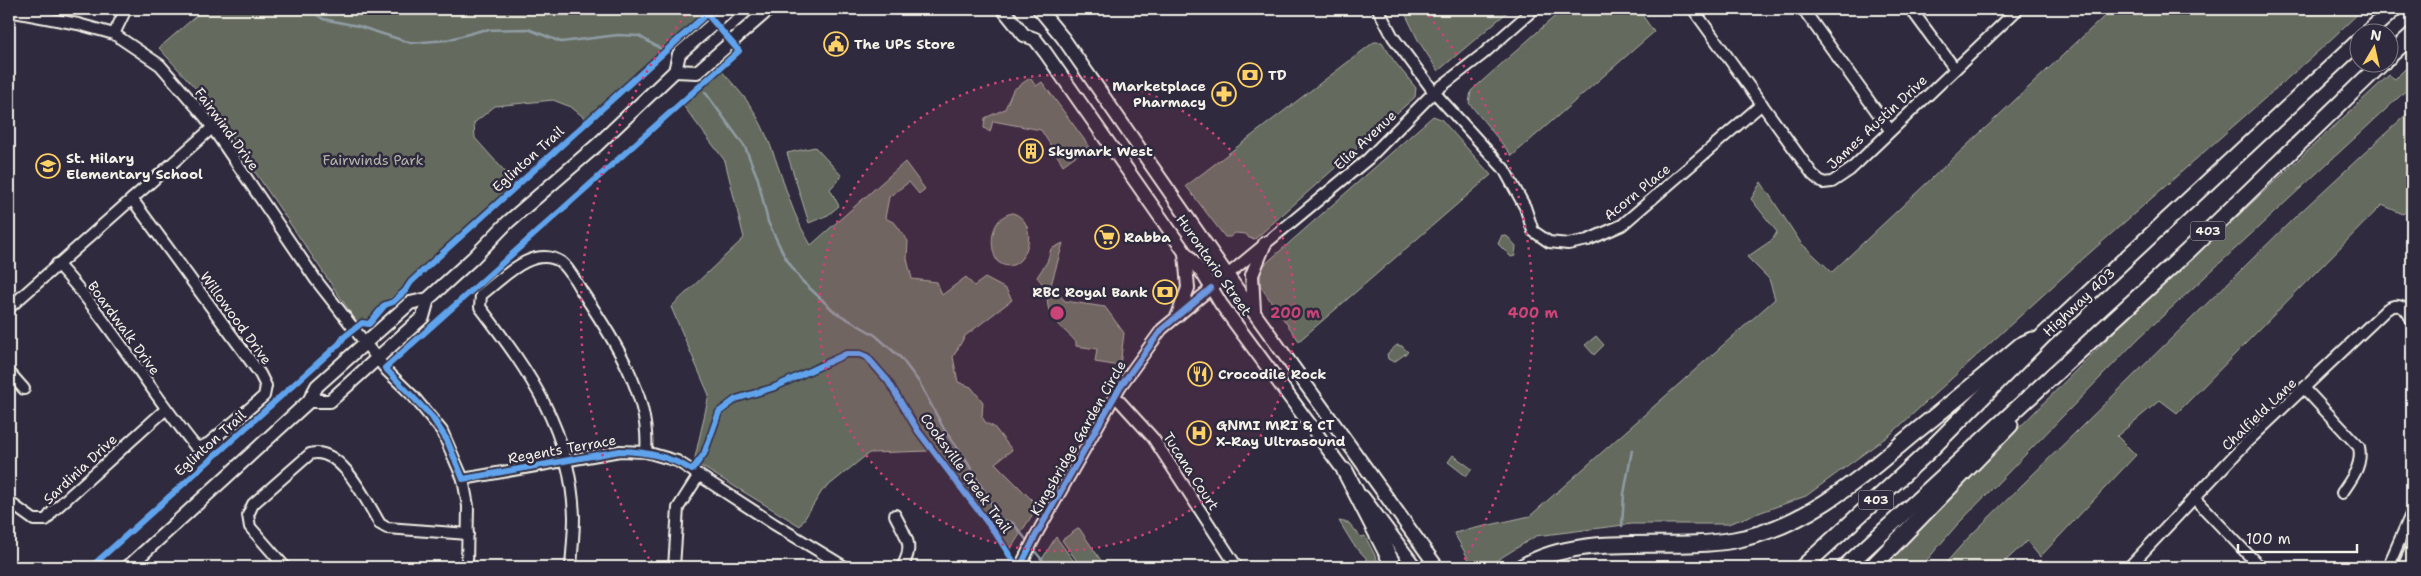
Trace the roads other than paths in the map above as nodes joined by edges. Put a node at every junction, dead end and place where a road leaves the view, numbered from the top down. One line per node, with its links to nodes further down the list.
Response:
1 (126, 9): 15 (street)
2 (730, 9): 20 (main road)
3 (769, 9): 20 (main road)
4 (1003, 9): 28 (main road, Hurontario Street)
5 (1040, 9): 30 (main road, Hurontario Street)
6 (1378, 9): 22 (street, Acorn Place)
7 (1534, 9): 22 (street, Elia Avenue)
8 (1693, 9): 23 (street, James Austin Drive)
9 (1803, 9): 25 (street)
10 (1911, 9): 19 (street)
11 (2018, 9): 19 (street, James Austin Drive)
12 (2394, 9): 14 (highway)
13 (9, 11): 15 (street, Fairwind Drive)
14 (2379, 22)
15 (114, 34): 24 (street, Fairwind Drive)
16 (2412, 35): 17 (highway)
17 (2398, 48)
18 (2348, 51): 37 (highway, Highway 403 / 403)
19 (1955, 69): 25 (street, James Austin Drive)
20 (675, 71): 32 (main road)
21 (2373, 72): 44 (highway, 403)
22 (1434, 92): 23 (street, Acorn Place); 27 (street, Elia Avenue)
23 (1762, 104): 25 (street, James Austin Drive)
24 (212, 128): 26 (street); 38 (street, Fairwind Drive)
25 (1890, 130)
26 (132, 199): 29 (street); 46 (street, Willowood Drive)
27 (1265, 244): 30 (street, Elia Avenue); 34 (main road)
28 (1184, 251): 31 (main road, Hurontario Street); 35 (main road)
29 (58, 264): 33 (street); 46 (street, Boardwalk Drive)
30 (1228, 274): 31 (street, Elia Avenue); 34 (main road, Hurontario Street)
31 (1211, 288): 35 (street, Kingsbridge Garden Circle); 49 (main road, Hurontario Street)
32 (428, 299): 38 (main road); 39 (main road)
33 (9, 308)
34 (1254, 311): 70 (main road, Hurontario Street)
35 (1178, 315): 43 (street, Kingsbridge Garden Circle)
36 (2412, 321): 42 (street, Chalfield Lane)
37 (2043, 336): 71 (highway); 72 (highway, Highway 403 / 403)
38 (365, 343): 39 (street); 45 (main road)
39 (378, 358): 45 (main road); 51 (street)
40 (9, 372): 41 (street)
41 (24, 389)
42 (2305, 389): 52 (street); 53 (street, Chalfield Lane)
43 (1115, 396): 59 (street, Kingsbridge Garden Circle); 67 (street, Tucana Court)
44 (2029, 396): 73 (highway, 403); 74 (highway)
45 (309, 401): 60 (main road)
46 (165, 410): 54 (street, Sardinia Drive)
47 (646, 452): 48 (street, Regents Terrace); 48 (street); 50 (street, Regents Terrace)
48 (566, 460): 51 (street, Regents Terrace); 63 (street)
49 (1345, 471): 68 (highway); 69 (main road, Hurontario Street)
50 (699, 475): 64 (street); 65 (street, Regents Terrace)
51 (463, 479): 57 (street)
52 (2342, 493)
53 (2194, 498): 75 (street, Chalfield Lane); 76 (street)
54 (9, 502)
55 (2412, 512): 77 (street)
56 (895, 515): 66 (street)
57 (468, 534): 61 (street); 62 (street)
58 (2412, 548): 78 (street)
59 (1021, 565)
60 (128, 567)
61 (285, 567)
62 (467, 567)
63 (572, 567)
64 (674, 567)
65 (845, 567)
66 (902, 567)
67 (1237, 567)
68 (1394, 567)
69 (1415, 567)
70 (1437, 567)
71 (1522, 567)
72 (1803, 567)
73 (1845, 567)
74 (1872, 567)
75 (2129, 567)
76 (2260, 567)
77 (2388, 567)
78 (2403, 567)

